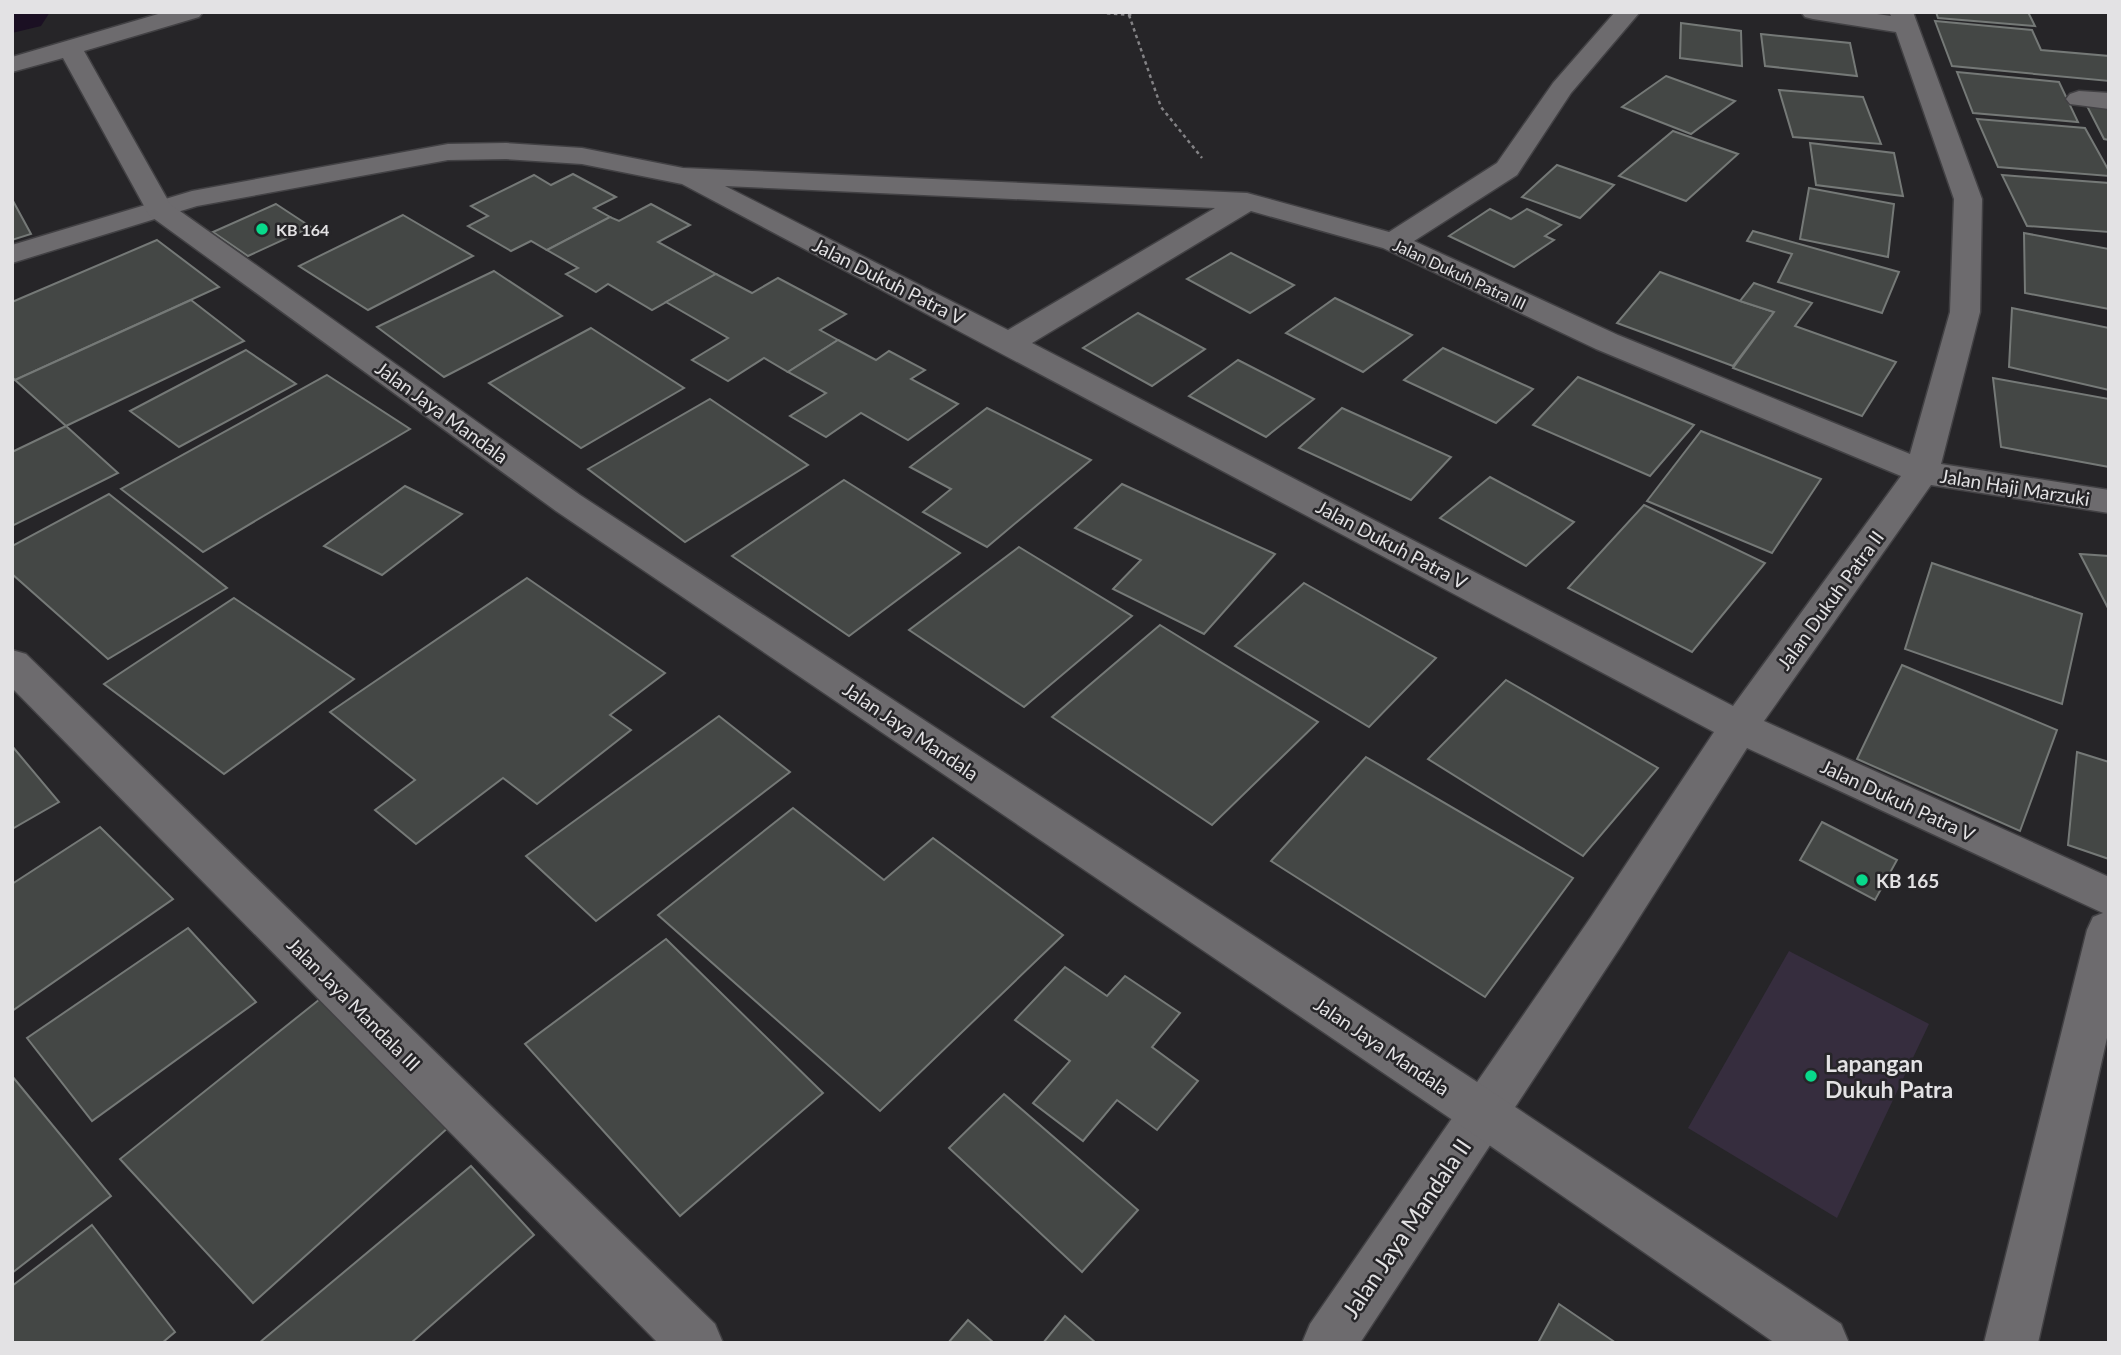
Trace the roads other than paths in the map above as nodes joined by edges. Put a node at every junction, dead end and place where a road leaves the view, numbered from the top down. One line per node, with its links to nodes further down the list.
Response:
1 (191, 12): 5 (street)
2 (1628, 12): 12 (street)
3 (1813, 12): 4 (street, Jalan Dukuh Patra II)
4 (1904, 19): 15 (street, Jalan Dukuh Patra II)
5 (71, 50): 6 (street); 11 (street, Jalan Jaya Mandala)
6 (12, 65)
7 (2079, 99): 8 (street)
8 (2109, 101)
9 (683, 176): 10 (street, Jalan Dukuh Patra III); 11 (street); 14 (street, Jalan Dukuh Patra V)
10 (1247, 201): 12 (street, Jalan Dukuh Patra III); 14 (street)
11 (159, 209): 13 (street); 21 (street, Jalan Jaya Mandala)
12 (1393, 242): 15 (street, Jalan Dukuh Patra III)
13 (12, 254)
14 (1009, 343): 18 (street, Jalan Dukuh Patra V)
15 (1922, 472): 16 (street, Jalan Haji Marzuki); 18 (street, Jalan Dukuh Patra II)
16 (2109, 502)
17 (12, 664): 22 (street, Jalan Jaya Mandala III)
18 (1739, 727): 19 (street, Jalan Dukuh Patra V); 21 (street, Jalan Dukuh Patra II)
19 (2109, 897)
20 (2109, 930): 25 (street)
21 (1483, 1113): 23 (street, Jalan Jaya Mandala II); 24 (street, Jalan Jaya Mandala)
22 (696, 1343)
23 (1329, 1343)
24 (1822, 1343)
25 (2011, 1343)

